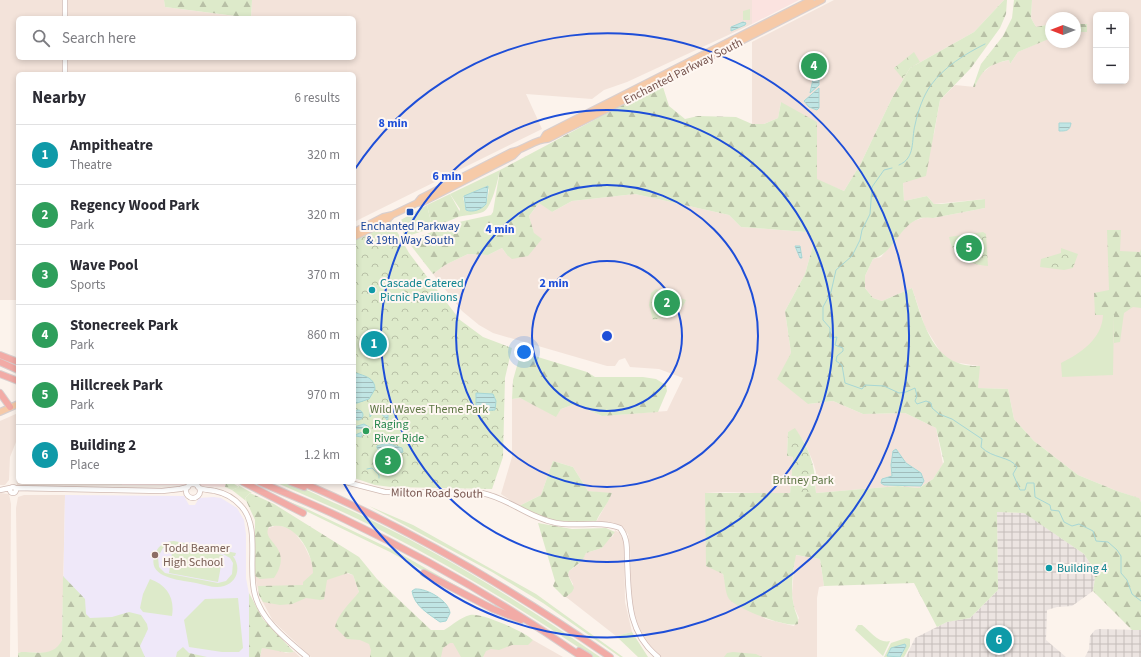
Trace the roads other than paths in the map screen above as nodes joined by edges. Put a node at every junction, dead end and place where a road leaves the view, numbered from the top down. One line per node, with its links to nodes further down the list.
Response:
1 (65, 0): 4 (street)
2 (811, 0): 6 (main road, Enchanted Parkway South)
3 (822, 0): 6 (main road, Enchanted Parkway South)
4 (65, 16)
5 (65, 60): 7 (street)
6 (694, 62): 8 (main road, Enchanted Parkway South)
7 (65, 72)
8 (392, 215): 9 (main road, Enchanted Parkway South); 10 (main road, Enchanted Parkway South)
9 (356, 231)
10 (356, 236)
11 (0, 355): 12 (highway)
12 (16, 361)
13 (0, 362): 15 (highway)
14 (0, 366): 16 (highway)
15 (16, 369)
16 (16, 372)
17 (0, 374): 18 (highway)
18 (16, 380)
19 (0, 393): 21 (highway)
20 (16, 405): 21 (main road)
21 (10, 407): 22 (main road)
22 (0, 412)
23 (247, 484): 36 (highway)
24 (265, 484): 38 (highway)
25 (296, 484): 33 (highway)
26 (306, 484): 33 (highway)
27 (354, 484): 43 (street, Milton Road South)
28 (188, 487): 29 (street); 31 (street); 34 (street)
29 (198, 487): 32 (street); 35 (street)
30 (0, 490): 31 (street)
31 (162, 491): 34 (street)
32 (221, 492): 35 (street); 39 (street)
33 (328, 494): 42 (highway)
34 (188, 495): 35 (street)
35 (198, 495)
36 (303, 513)
37 (424, 573): 38 (highway)
38 (534, 625): 40 (highway); 41 (highway)
39 (307, 657)
40 (582, 657)
41 (588, 657)
42 (610, 657)
43 (658, 657)

